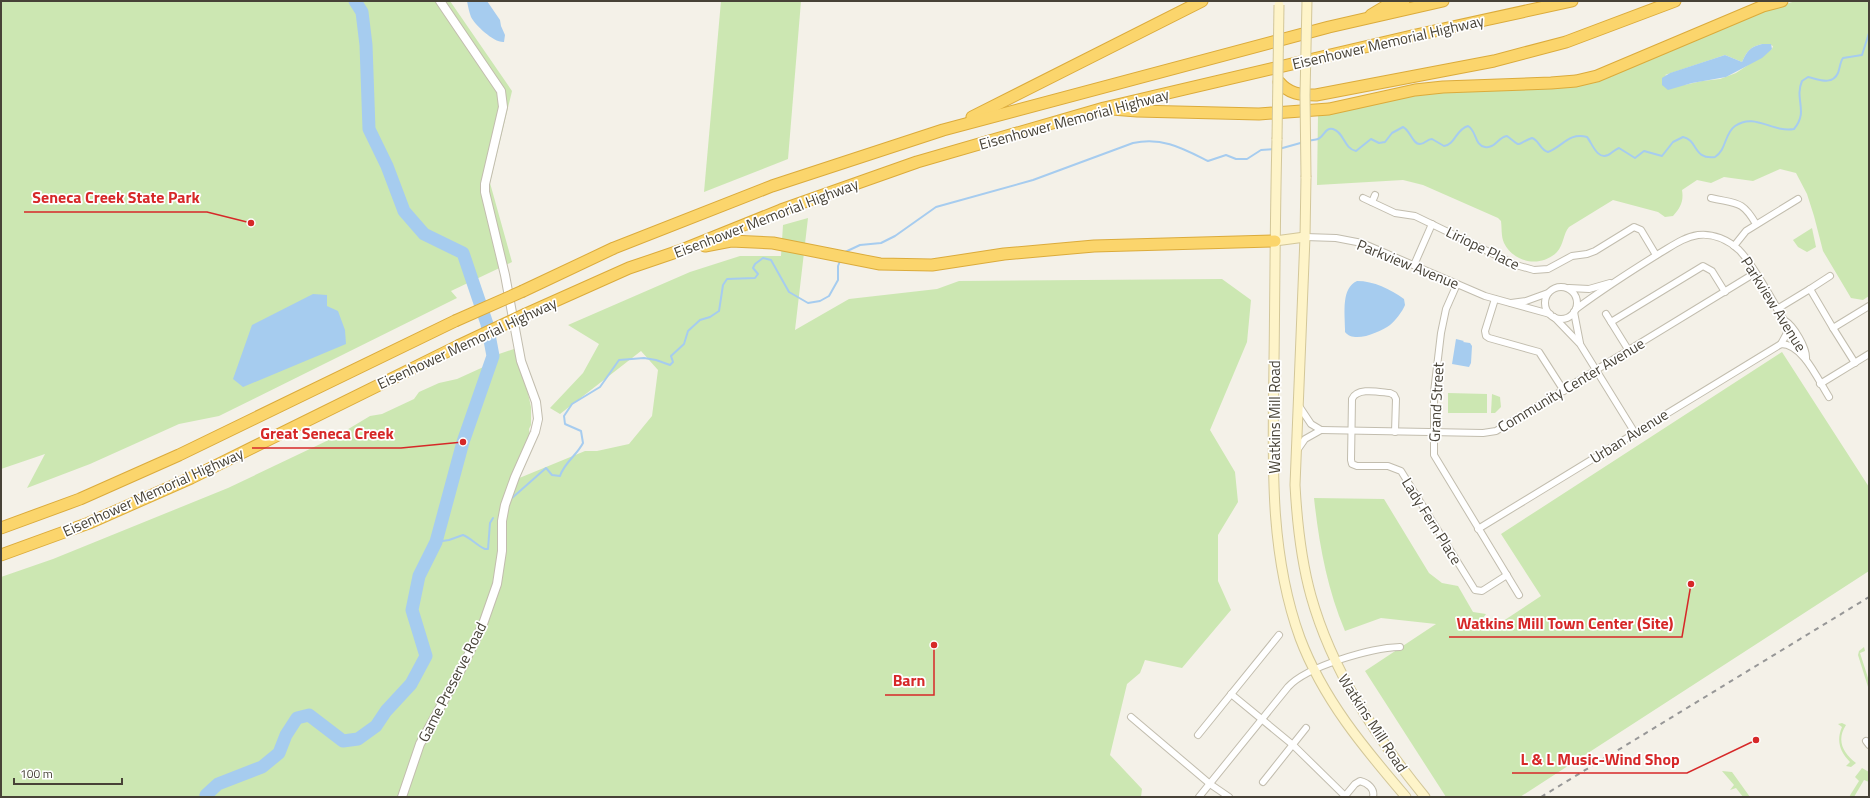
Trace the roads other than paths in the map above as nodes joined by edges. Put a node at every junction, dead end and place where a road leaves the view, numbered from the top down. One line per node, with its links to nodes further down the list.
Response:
1 (440, 1): 81 (street, Game Preserve Road)
2 (1202, 1): 14 (highway)
3 (1307, 1): 12 (main road, Watkins Mill Road, bridge)
4 (1404, 1): 10 (highway)
5 (1443, 1): 10 (highway)
6 (1572, 1): 13 (highway, Eisenhower Memorial Highway)
7 (1674, 1): 12 (highway)
8 (1782, 1): 13 (highway)
9 (1279, 3): 11 (main road, Watkins Mill Road, bridge)
10 (1362, 20): 14 (highway)
11 (1279, 82): 12 (highway); 23 (main road, Watkins Mill Road, bridge)
12 (1310, 95): 22 (main road, Watkins Mill Road, bridge)
13 (1104, 108): 25 (highway, Eisenhower Memorial Highway)
14 (943, 130): 63 (highway, bridge)
15 (1375, 195): 19 (street)
16 (1363, 198): 19 (street, Liriope Place)
17 (1711, 198): 21 (street)
18 (1798, 199): 21 (street)
19 (1372, 202): 20 (street, Liriope Place)
20 (1432, 224): 26 (street, Liriope Place); 27 (street)
21 (1756, 224): 24 (street)
22 (1306, 237): 23 (main road); 27 (street, Parkview Avenue); 56 (main road, Watkins Mill Road)
23 (1275, 241): 25 (highway); 71 (main road, Watkins Mill Road)
24 (1734, 246): 26 (street, Parkview Avenue); 28 (street, Parkview Avenue)
25 (679, 251): 65 (highway, Eisenhower Memorial Highway, bridge)
26 (1656, 255): 30 (street, Parkview Avenue)
27 (1414, 265): 31 (street, Parkview Avenue)
28 (1755, 273): 34 (street, Community Center Avenue); 39 (street, Parkview Avenue)
29 (1830, 276): 33 (street)
30 (1615, 280): 32 (street, Parkview Avenue); 40 (street, Parkview Avenue)
31 (1457, 284): 36 (street, Parkview Avenue); 60 (street, Grand Street)
32 (1567, 288): 35 (street); 40 (street)
33 (1810, 289): 39 (street); 45 (street)
34 (1725, 292): 44 (street); 48 (street, Community Center Avenue)
35 (1548, 293): 37 (street, Parkview Avenue); 42 (street)
36 (1495, 299): 37 (street, Parkview Avenue); 54 (street)
37 (1508, 303): 42 (street, Parkview Avenue)
38 (1869, 306): 45 (street)
39 (1777, 309): 43 (street, Parkview Avenue)
40 (1575, 311): 42 (street); 46 (street)
41 (1606, 314): 44 (street)
42 (1552, 316): 46 (street)
43 (1784, 320): 47 (street); 50 (street, Parkview Avenue)
44 (1611, 322): 48 (street)
45 (1834, 328): 51 (street)
46 (1580, 344): 52 (street)
47 (1780, 344): 50 (street); 61 (street, Urban Avenue)
48 (1629, 351): 52 (street, Community Center Avenue)
49 (1869, 354): 51 (street)
50 (1806, 359): 53 (street, Parkview Avenue)
51 (1855, 363): 53 (street)
52 (1596, 371): 54 (street, Community Center Avenue); 61 (street)
53 (1820, 384): 55 (street, Parkview Avenue)
54 (1564, 391): 60 (street, Community Center Avenue)
55 (1829, 397)
56 (1298, 404): 57 (street); 62 (main road, Watkins Mill Road)
57 (1321, 430): 58 (street, Community Center Avenue); 62 (street)
58 (1351, 431): 59 (street, Community Center Avenue); 59 (street); 66 (street, Lady Fern Place)
59 (1395, 432): 60 (street, Community Center Avenue)
60 (1433, 433): 64 (street, Grand Street)
61 (1634, 433): 64 (street, Urban Avenue)
62 (1296, 452): 70 (main road, Watkins Mill Road)
63 (1, 528)
64 (1478, 529): 66 (street, Grand Street)
65 (1, 555)
66 (1507, 576): 67 (street, Grand Street)
67 (1519, 595)
68 (1279, 635): 72 (street)
69 (1400, 647): 70 (street)
70 (1335, 662): 71 (street); 86 (main road, Watkins Mill Road)
71 (1314, 670): 74 (street); 85 (main road, Watkins Mill Road)
72 (1231, 694): 74 (street); 76 (street)
73 (1131, 717): 79 (street)
74 (1262, 719): 77 (street); 79 (street)
75 (1306, 728): 77 (street)
76 (1198, 735)
77 (1293, 745): 78 (street); 80 (street)
78 (1263, 782)
79 (1210, 784): 82 (street); 83 (street)
80 (1346, 796): 84 (street)
81 (402, 797)
82 (1199, 797)
83 (1229, 797)
84 (1373, 797)
85 (1406, 797)
86 (1425, 797)

